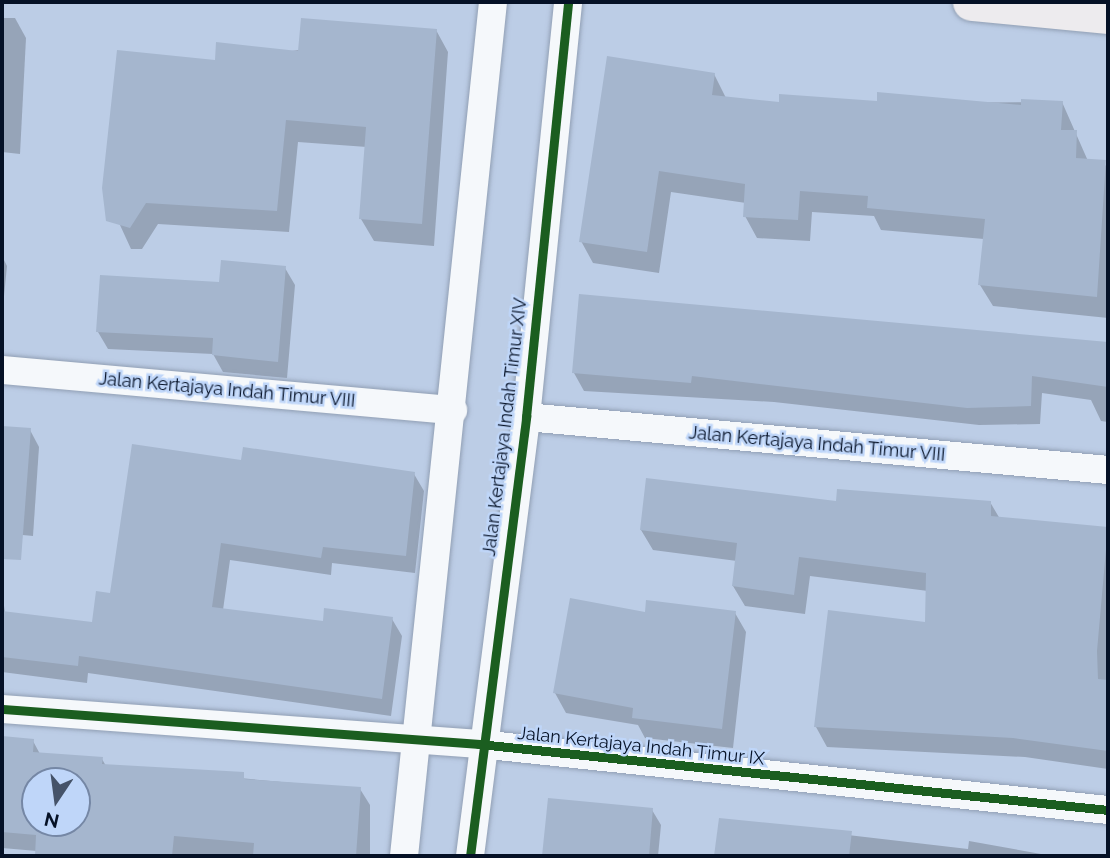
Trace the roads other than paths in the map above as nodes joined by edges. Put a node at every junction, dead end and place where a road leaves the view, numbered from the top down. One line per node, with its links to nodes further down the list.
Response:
1 (493, 2): 6 (street)
2 (568, 2): 7 (street, Jalan Kertajaya Indah Timur XIV)
3 (972, 2): 4 (main road)
4 (1108, 15)
5 (2, 370): 6 (street, Jalan Kertajaya Indah Timur VIII)
6 (453, 410): 10 (street)
7 (526, 417): 8 (street, Jalan Kertajaya Indah Timur VIII); 11 (street, Jalan Kertajaya Indah Timur XIV)
8 (1108, 470)
9 (2, 709): 10 (street, Jalan Kertajaya Indah Timur IX)
10 (415, 743): 11 (street, Jalan Kertajaya Indah Timur IX); 13 (street)
11 (479, 744): 12 (street, Jalan Kertajaya Indah Timur IX); 14 (street, Jalan Kertajaya Indah Timur XIV)
12 (1108, 810)
13 (404, 856)
14 (470, 856)

